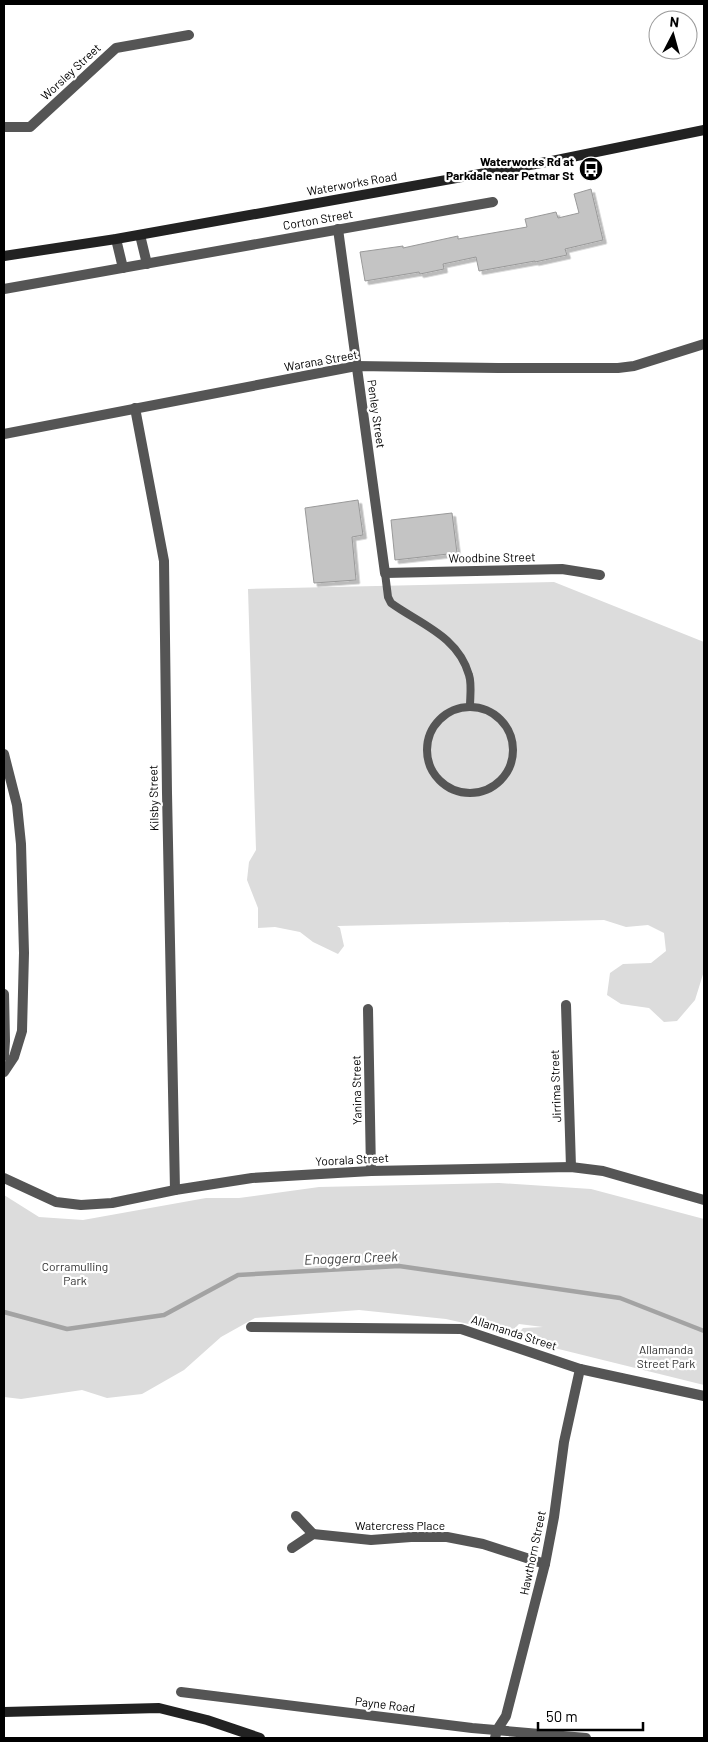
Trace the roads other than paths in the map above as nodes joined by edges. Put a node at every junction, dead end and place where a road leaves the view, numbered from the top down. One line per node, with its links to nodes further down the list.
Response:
1 (189, 35): 2 (street, Worsley Street)
2 (4, 127)
3 (704, 130): 6 (main road, Waterworks Road)
4 (493, 202): 5 (street, Corton Street)
5 (338, 229): 9 (street, Corton Street); 13 (street, Penley Street)
6 (140, 235): 7 (main road, Waterworks Road); 9 (street)
7 (116, 239): 8 (main road, Waterworks Road); 10 (street)
8 (4, 256)
9 (147, 264): 10 (street, Corton Street)
10 (123, 268): 11 (street, Corton Street)
11 (4, 289)
12 (704, 344): 13 (street, Warana Street)
13 (356, 366): 14 (street, Warana Street); 16 (street, Penley Street)
14 (135, 408): 15 (street, Warana Street); 28 (street, Kilsby Street)
15 (4, 434)
16 (385, 573): 17 (street, Woodbine Street); 18 (lane)
17 (600, 574)
18 (470, 706): 18 (lane)
19 (4, 754): 24 (street)
20 (4, 994): 23 (street)
21 (566, 1005): 25 (street, Jirrima Street)
22 (368, 1009): 26 (street, Yanina Street)
23 (4, 1056)
24 (4, 1072)
25 (571, 1167): 26 (street, Yoorala Street); 29 (street, Yoorala Street)
26 (371, 1171): 28 (street, Yoorala Street)
27 (4, 1178): 28 (street, Yoorala Street)
28 (175, 1190)
29 (704, 1200)
30 (251, 1327): 31 (street, Allamanda Street)
31 (580, 1369): 32 (street, Allamanda Street); 36 (street, Hawthorn Street)
32 (704, 1396)
33 (296, 1516): 34 (street)
34 (313, 1534): 35 (street); 36 (street, Watercress Place)
35 (292, 1548)
36 (545, 1564): 39 (street, Hawthorn Street)
37 (181, 1692): 39 (street, Payne Road)
38 (4, 1712): 40 (main road)
39 (496, 1734): 41 (street, Payne Road)
40 (260, 1738)
41 (586, 1738)

